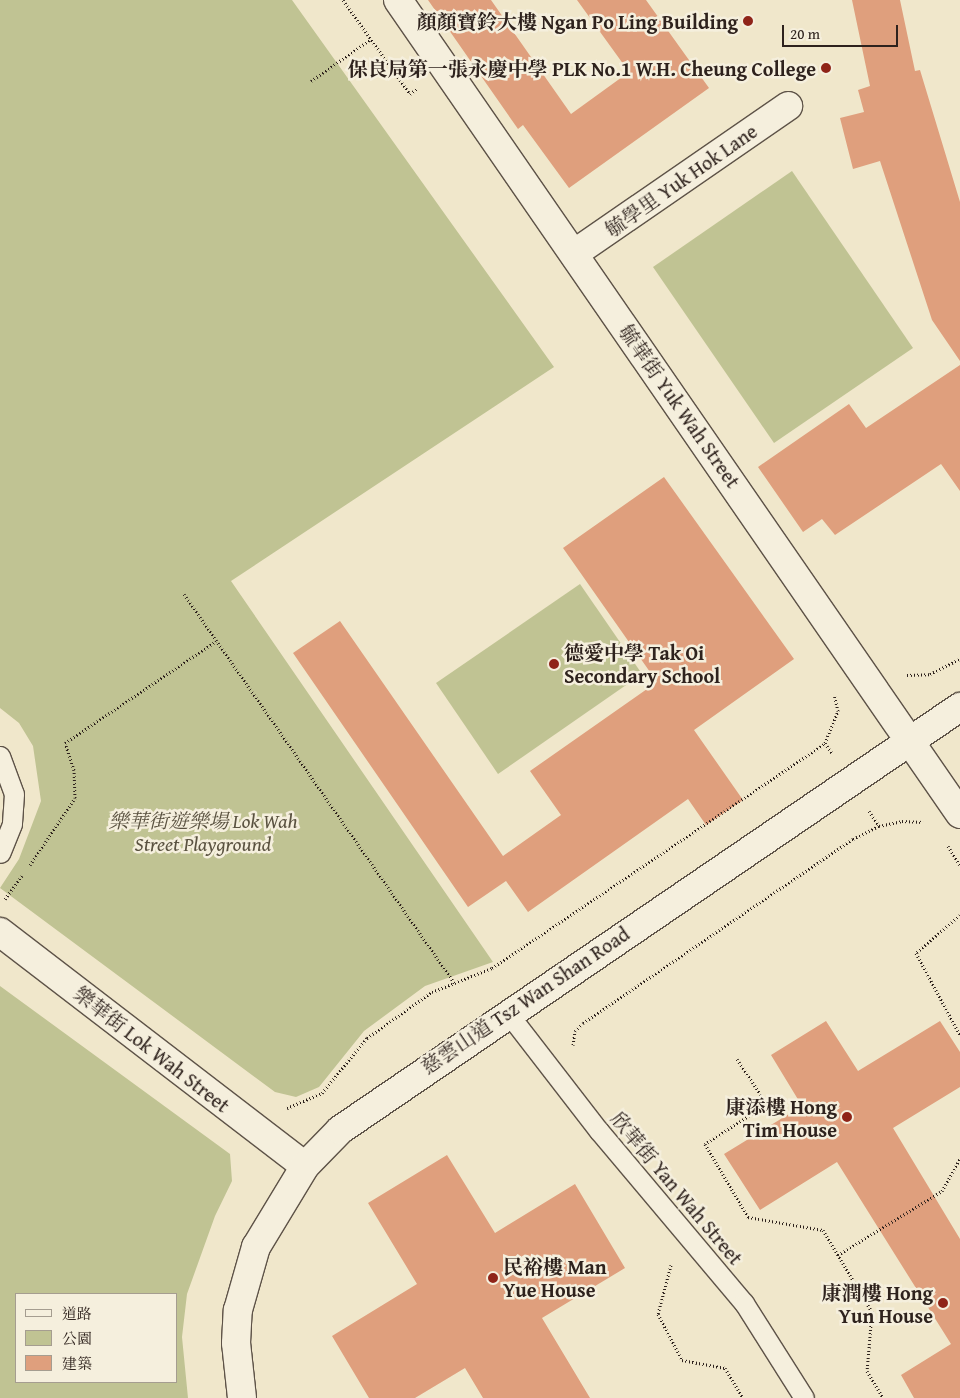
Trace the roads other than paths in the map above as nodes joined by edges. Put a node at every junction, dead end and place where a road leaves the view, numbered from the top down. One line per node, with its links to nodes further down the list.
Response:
1 (398, 0): 3 (street, 毓華街 Yuk Wah Street)
2 (788, 106): 3 (street, 毓學里 Yuk Hok Lane)
3 (575, 253): 5 (street, 毓華街 Yuk Wah Street)
4 (960, 708): 5 (street, 慈雲山道 Tsz Wan Shan Road)
5 (910, 741): 7 (street, 毓華街 Yuk Wah Street); 10 (street, 慈雲山道 Tsz Wan Shan Road)
6 (0, 756): 8 (lane)
7 (960, 814)
8 (0, 853)
9 (0, 932): 11 (street, 樂華街 Lok Wah Street)
10 (507, 1012): 11 (street, 慈雲山道 Tsz Wan Shan Road); 13 (lane, 欣華街 Yan Wah Street)
11 (305, 1166): 12 (street, 慈雲山道 Tsz Wan Shan Road)
12 (242, 1398)
13 (804, 1398)

